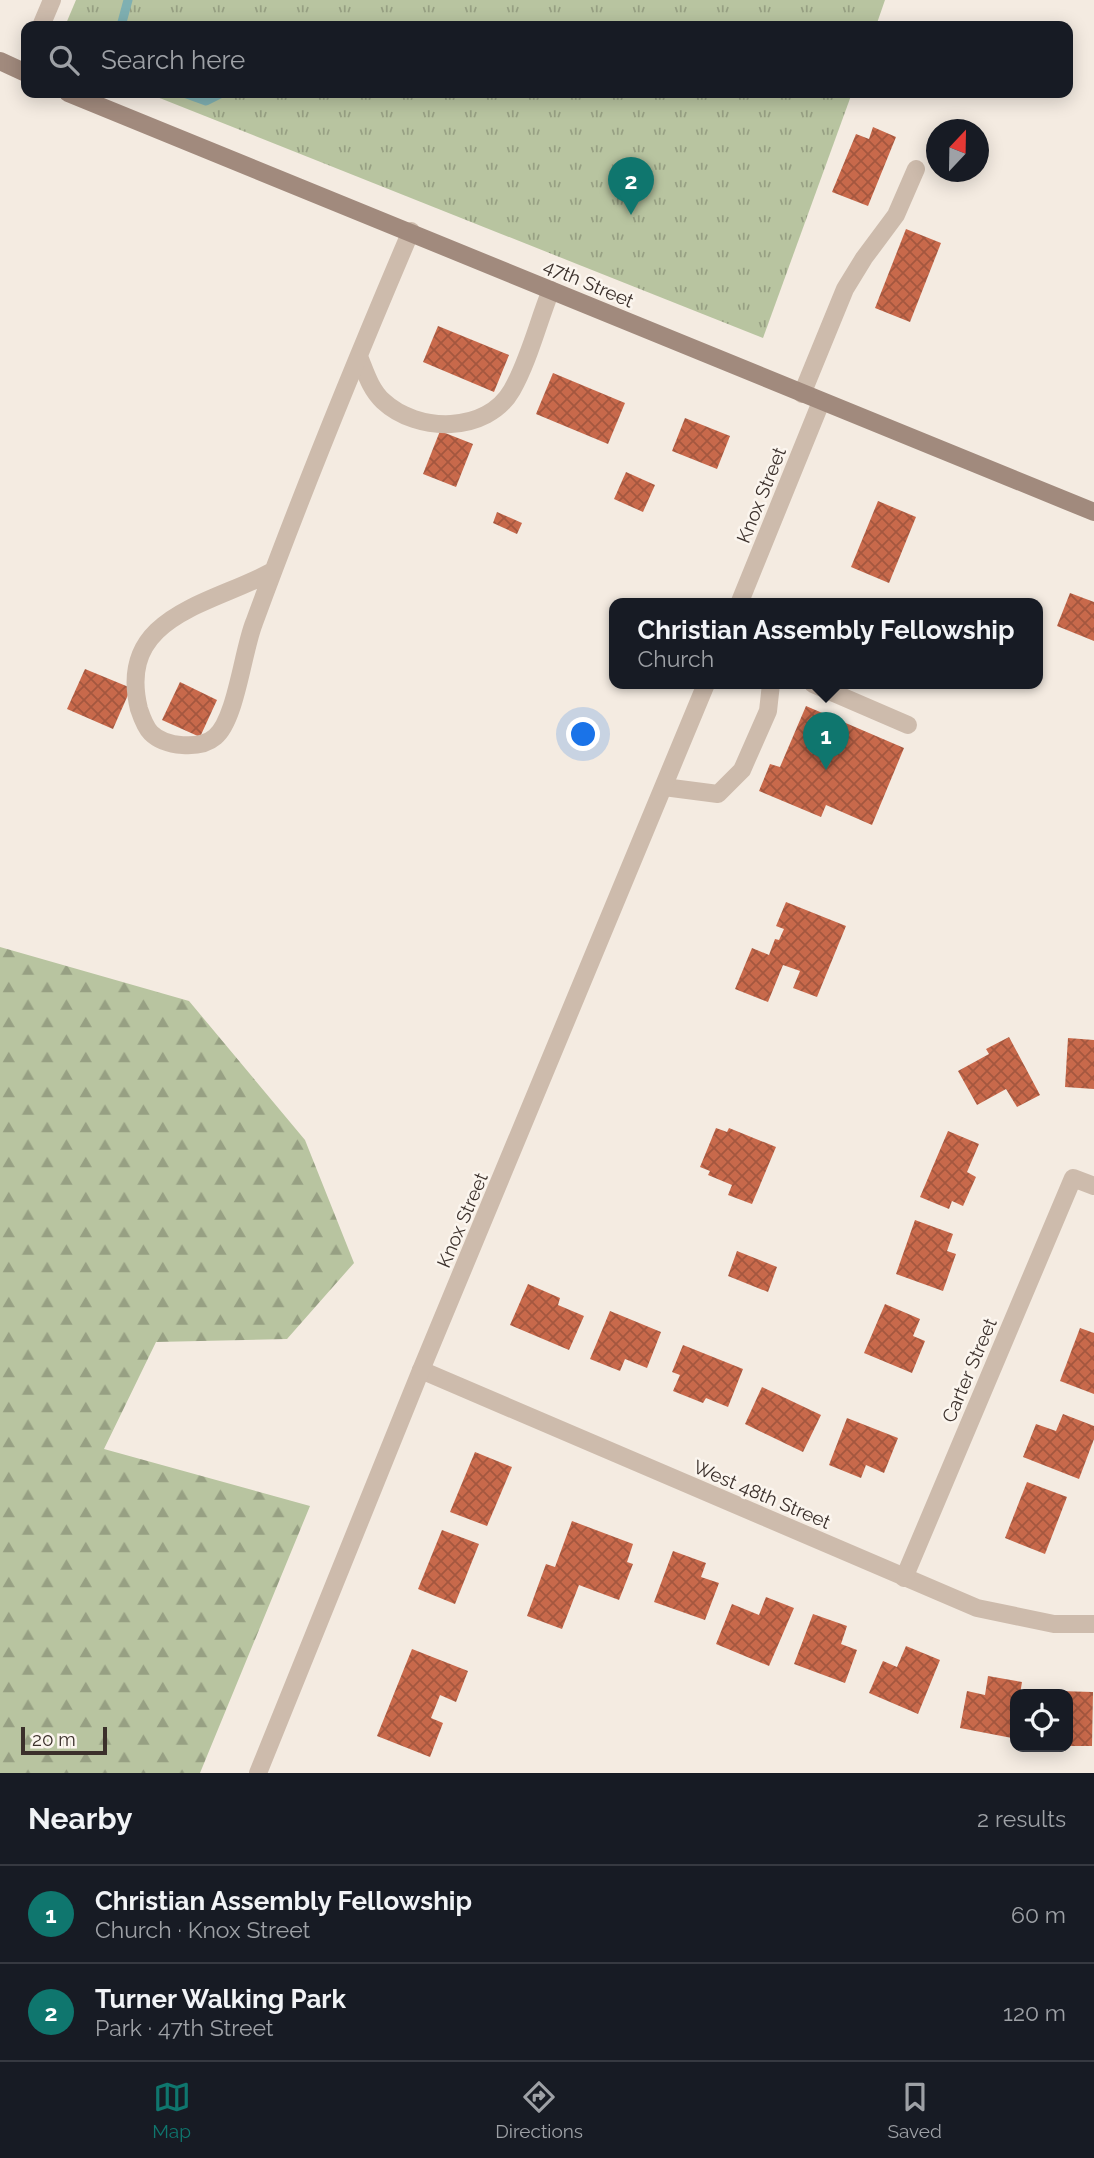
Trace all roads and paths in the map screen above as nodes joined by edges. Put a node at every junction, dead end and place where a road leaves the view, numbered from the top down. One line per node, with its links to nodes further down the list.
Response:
1 (52, 0): 2 (street)
2 (43, 21)
3 (0, 61): 4 (main road)
4 (21, 67)
5 (80, 98): 7 (main road, 47th Street)
6 (916, 169): 10 (street)
7 (411, 231): 8 (main road, 47th Street); 9 (street)
8 (551, 290): 9 (street); 10 (main road, 47th Street)
9 (360, 359): 13 (street)
10 (802, 394): 11 (main road, 47th Street)
11 (821, 402): 12 (main road, 47th Street); 14 (street, Knox Street)
12 (1094, 512)
13 (273, 571): 13 (street)
14 (741, 598)
15 (704, 689): 19 (street, Knox Street)
16 (770, 689): 19 (street)
17 (825, 689): 18 (street)
18 (908, 725)
19 (664, 787): 21 (street, Knox Street)
20 (1094, 1186): 22 (street, Carter Street)
21 (421, 1370): 22 (street, West 48th Street); 24 (street, Knox Street)
22 (904, 1578): 23 (street, West 48th Street)
23 (1094, 1624)
24 (258, 1773)

